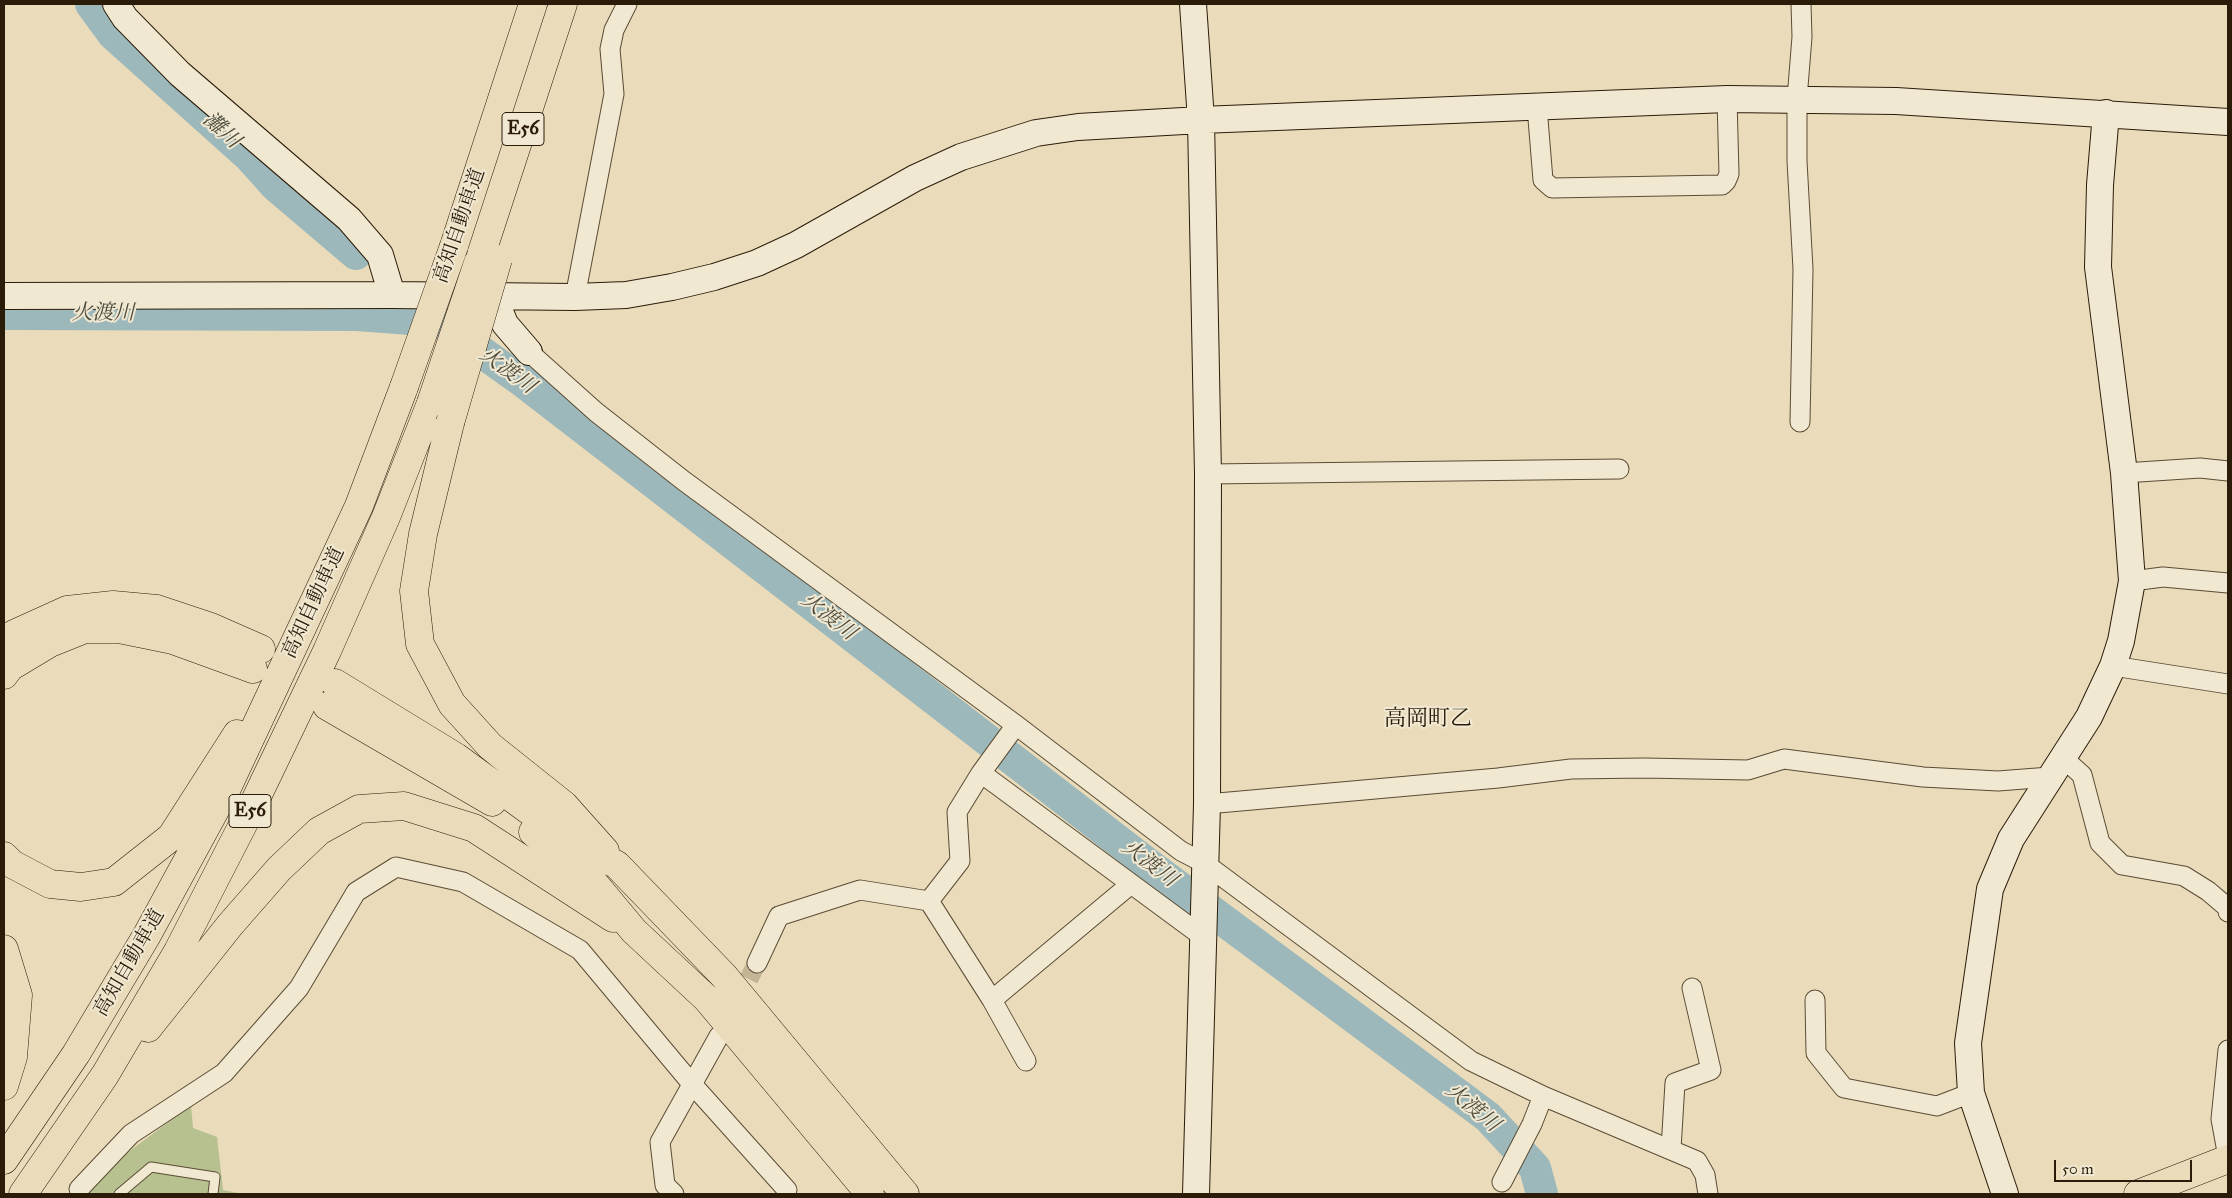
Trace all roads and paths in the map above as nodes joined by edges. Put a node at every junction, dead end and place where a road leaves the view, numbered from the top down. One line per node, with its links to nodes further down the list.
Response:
1 (116, 4): 14 (street)
2 (533, 4): 26 (highway, 高知自動車道 / E56, bridge)
3 (563, 4): 13 (highway)
4 (627, 4): 17 (street)
5 (1193, 4): 11 (street)
6 (1801, 4): 8 (street)
7 (1727, 99): 8 (street); 9 (street); 9 (street)
8 (1797, 99): 10 (street); 19 (street)
9 (1537, 107): 11 (street)
10 (2106, 113): 12 (street); 22 (street)
11 (1201, 120): 17 (street); 23 (street)
12 (2228, 122)
13 (490, 257): 36 (highway, bridge); 51 (highway, 高知自動車道 / E56, bridge)
14 (392, 295): 15 (street); 16 (street)
15 (4, 296)
16 (494, 297): 17 (street); 18 (street)
17 (575, 298)
18 (529, 352): 31 (street)
19 (1800, 422)
20 (1619, 469): 23 (street)
21 (2228, 470): 22 (street)
22 (2124, 473): 24 (street)
23 (1208, 474): 34 (street)
24 (2132, 581): 25 (street); 28 (street)
25 (2228, 583)
26 (298, 639): 35 (highway); 58 (highway, 高知自動車道 / E56)
27 (4, 642): 29 (highway)
28 (2113, 666): 30 (street); 32 (street)
29 (4, 675)
30 (2228, 684)
31 (1013, 729): 33 (street); 37 (street)
32 (2056, 767): 34 (street); 40 (street); 54 (street)
33 (985, 768): 38 (street); 39 (street)
34 (1207, 804): 37 (street)
35 (4, 856)
36 (617, 865): 42 (highway); 67 (highway)
37 (1204, 867): 41 (street); 55 (street)
38 (1131, 884): 41 (street); 46 (street)
39 (930, 901): 44 (street); 46 (street)
40 (2228, 912)
41 (1202, 928): 68 (street)
42 (634, 931): 51 (highway); 66 (highway)
43 (4, 949): 53 (highway)
44 (757, 963)
45 (1692, 988): 56 (street)
46 (992, 1000): 50 (street)
47 (1815, 1000): 54 (street)
48 (719, 1036): 52 (street)
49 (2228, 1050): 57 (street)
50 (1026, 1061)
51 (105, 1075): 62 (highway, 高知自動車道 / E56)
52 (692, 1084): 60 (street); 61 (street); 65 (street)
53 (4, 1086)
54 (1971, 1092): 70 (street)
55 (1543, 1096): 56 (street); 59 (street)
56 (1671, 1149): 69 (street)
57 (2228, 1158): 71 (highway)
58 (4, 1160)
59 (1502, 1182)
60 (787, 1190)
61 (85, 1191)
62 (23, 1194)
63 (119, 1194): 64 (lane)
64 (213, 1194)
65 (674, 1194)
66 (870, 1194)
67 (905, 1194)
68 (1196, 1194)
69 (1708, 1194)
70 (2005, 1194)
71 (2138, 1194)

